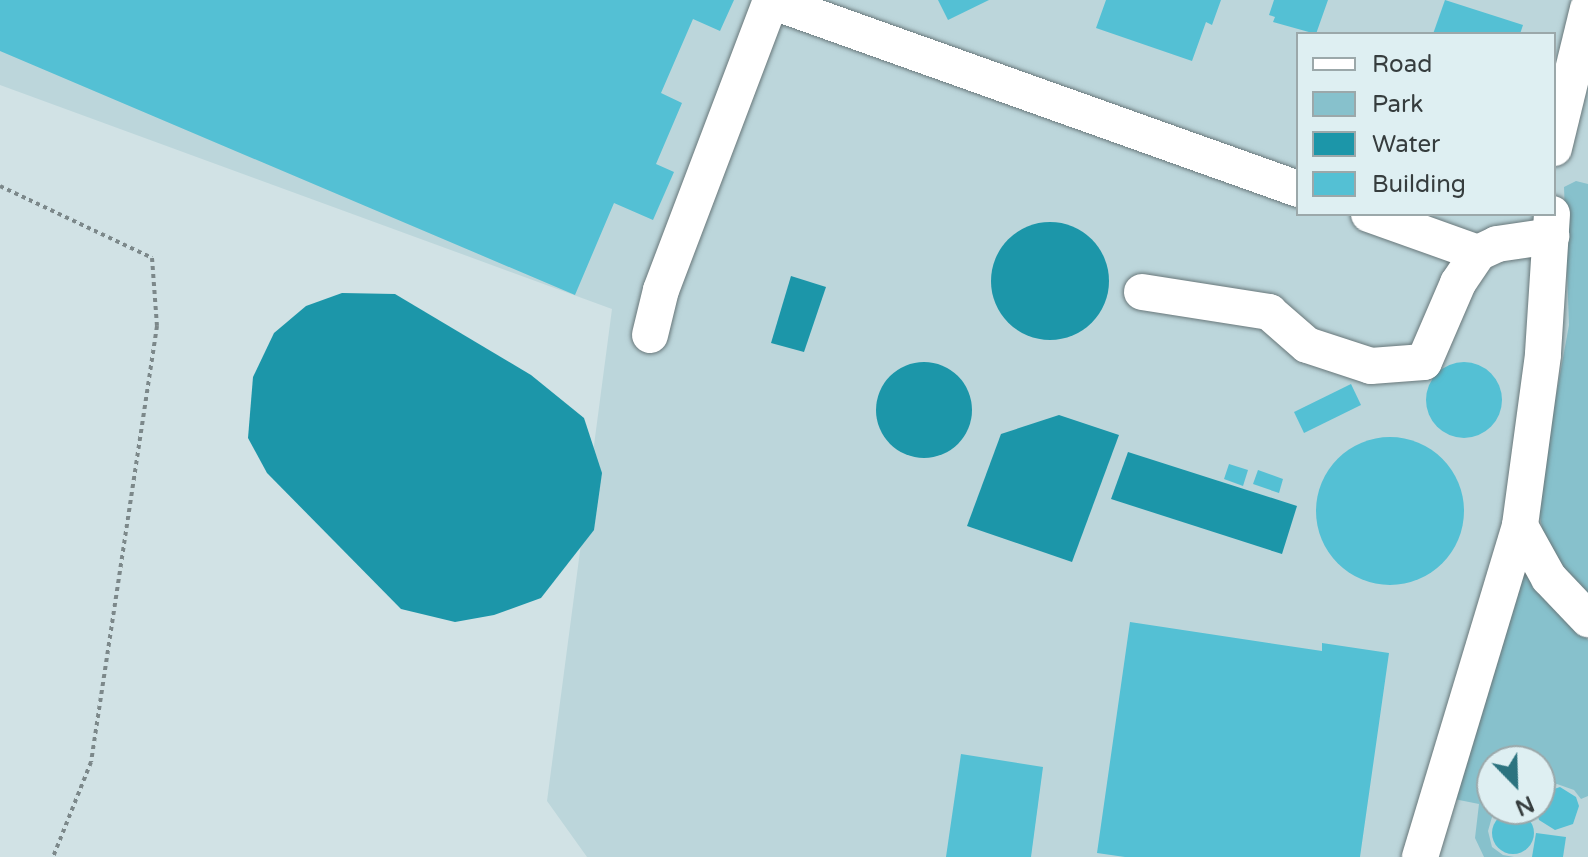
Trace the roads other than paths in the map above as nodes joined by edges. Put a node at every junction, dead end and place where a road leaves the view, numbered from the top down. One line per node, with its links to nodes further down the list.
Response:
1 (771, 1): 4 (lane); 9 (lane)
2 (1588, 9): 3 (lane)
3 (1556, 140)
4 (1296, 188)
5 (1375, 216): 7 (lane)
6 (1552, 225): 7 (lane); 10 (lane)
7 (1478, 253): 8 (lane)
8 (1142, 292)
9 (650, 335)
10 (1520, 526): 11 (lane); 12 (lane)
11 (1588, 619)
12 (1420, 857)

